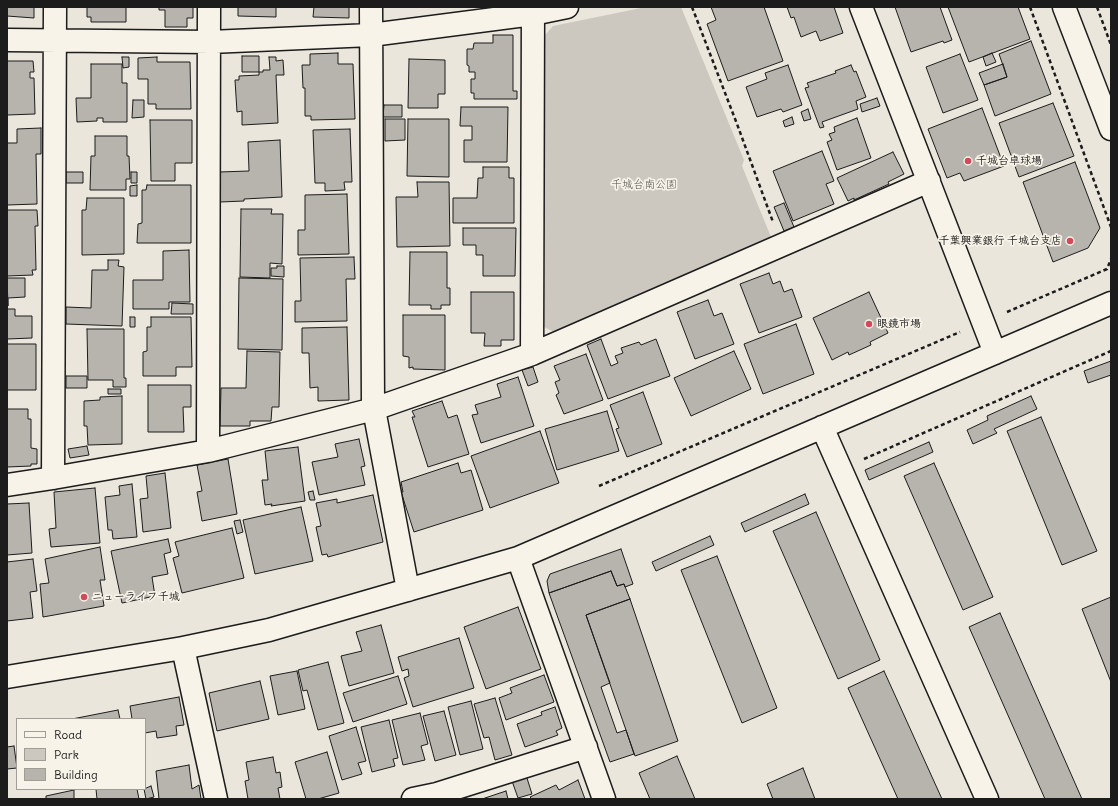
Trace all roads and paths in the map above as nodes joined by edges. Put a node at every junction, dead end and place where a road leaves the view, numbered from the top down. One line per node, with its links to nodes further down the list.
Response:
1 (54, 7): 13 (street)
2 (209, 7): 14 (street)
3 (371, 7): 11 (street)
4 (567, 7): 10 (street)
5 (692, 7): 19 (path)
6 (861, 7): 17 (street)
7 (1030, 7): 18 (path)
8 (1064, 7): 16 (street)
9 (1097, 7): 15 (path)
10 (533, 10): 11 (street); 25 (street)
11 (371, 35): 14 (street); 26 (street)
12 (7, 40): 13 (street)
13 (54, 41): 14 (street); 30 (street)
14 (210, 42): 28 (street)
15 (1111, 45)
16 (1111, 129)
17 (929, 181): 19 (street); 22 (street)
18 (1111, 227)
19 (783, 245): 25 (street)
20 (1111, 259): 22 (path)
21 (1111, 304): 24 (street)
22 (983, 322): 24 (street); 32 (path)
23 (1111, 351): 29 (path)
24 (995, 353): 27 (street)
25 (532, 354): 26 (street)
26 (374, 409): 28 (street); 34 (street)
27 (822, 428): 29 (street); 33 (street)
28 (208, 451): 30 (street)
29 (841, 469): 42 (street)
30 (53, 478): 31 (street)
31 (7, 485)
32 (600, 486)
33 (518, 558): 34 (street); 37 (street)
34 (408, 590): 35 (street)
35 (183, 648): 36 (street); 39 (street)
36 (7, 677)
37 (586, 747): 38 (street); 41 (street)
38 (438, 796): 40 (street)
39 (216, 799)
40 (413, 799)
41 (604, 799)
42 (987, 799)

